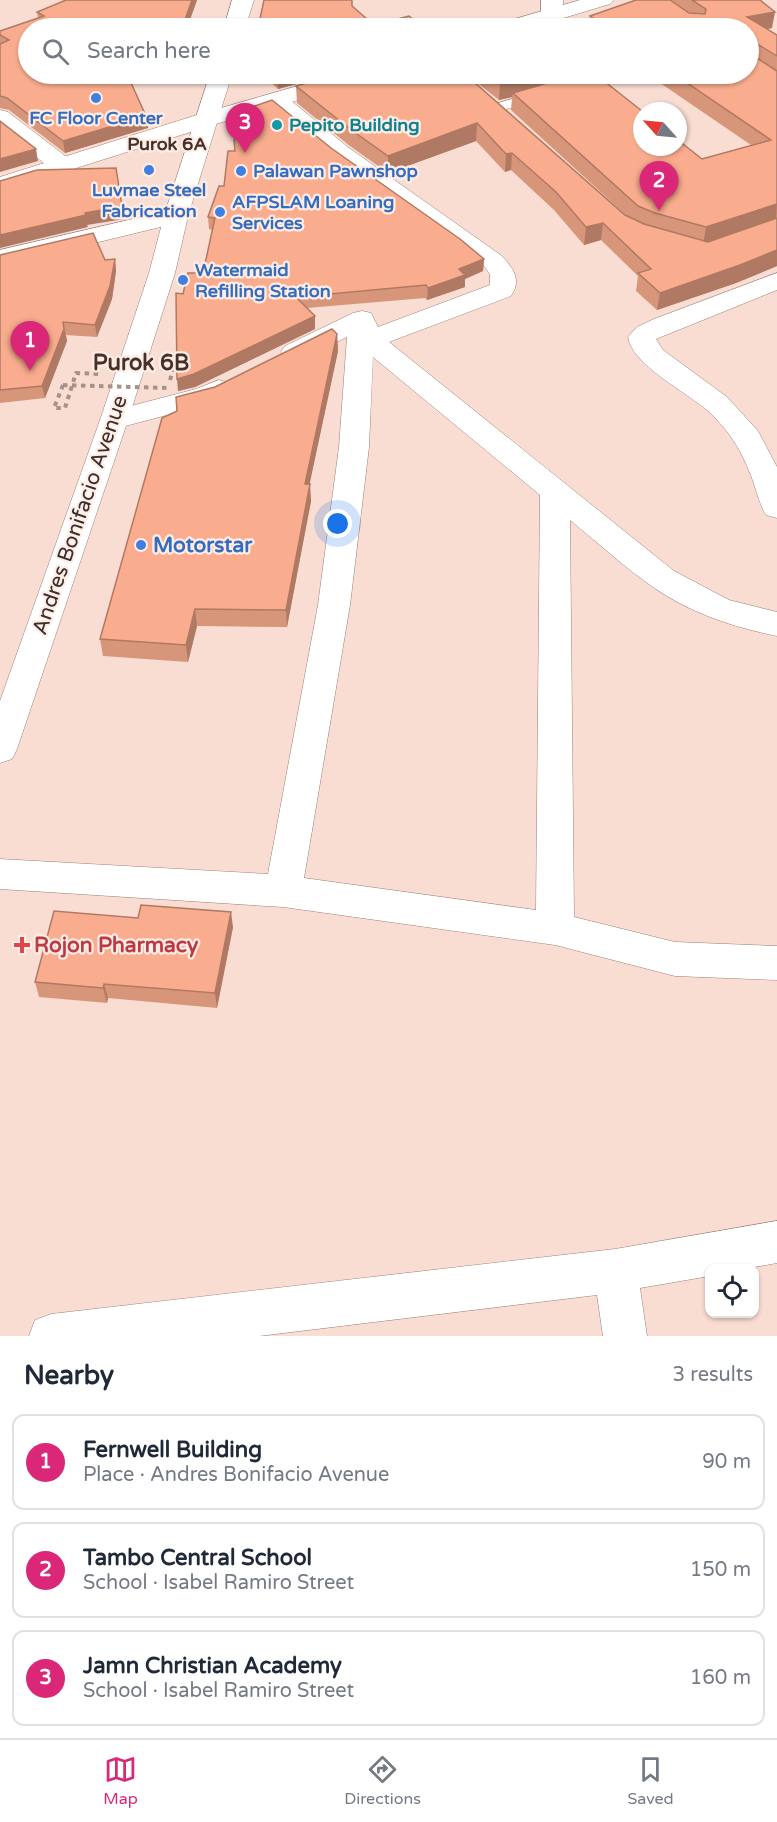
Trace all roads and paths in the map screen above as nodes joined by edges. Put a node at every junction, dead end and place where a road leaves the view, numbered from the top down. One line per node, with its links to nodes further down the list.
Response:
1 (243, 0): 4 (main road)
2 (603, 0): 3 (main road)
3 (552, 8): 5 (main road)
4 (238, 18)
5 (530, 18)
6 (218, 84): 12 (main road, Andres Bonifacio Avenue)
7 (329, 84): 9 (main road)
8 (575, 84): 10 (lane)
9 (276, 100): 12 (main road); 18 (main road)
10 (497, 108)
11 (0, 117): 13 (main road)
12 (208, 119): 13 (main road); 15 (main road, Andres Bonifacio Avenue)
13 (64, 167): 14 (main road)
14 (0, 186)
15 (176, 216): 16 (main road); 21 (main road, Andres Bonifacio Avenue)
16 (0, 258)
17 (777, 281): 25 (main road)
18 (365, 330): 19 (main road); 24 (main road); 29 (main road)
19 (268, 365)
20 (161, 369): 21 (path, bridge)
21 (128, 375): 23 (main road, Andres Bonifacio Avenue)
22 (237, 380): 23 (main road)
23 (114, 420): 27 (main road, Andres Bonifacio Avenue)
24 (555, 492): 26 (main road); 30 (main road)
25 (777, 508)
26 (777, 624)
27 (0, 749)
28 (0, 874): 29 (main road)
29 (284, 891): 30 (main road)
30 (555, 929): 31 (main road)
31 (777, 963)
32 (777, 1242): 33 (main road)
33 (615, 1271): 34 (main road); 36 (main road)
34 (255, 1325): 35 (main road)
35 (51, 1336)
36 (625, 1336)

